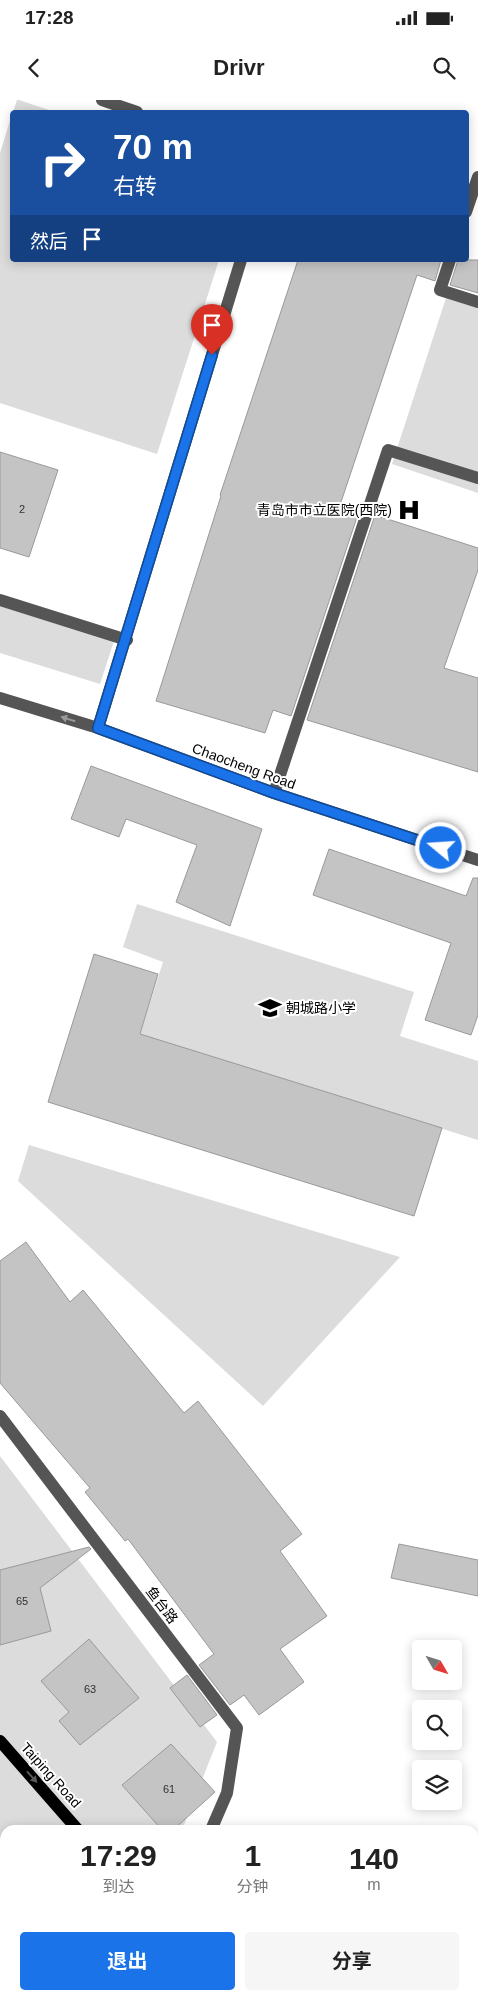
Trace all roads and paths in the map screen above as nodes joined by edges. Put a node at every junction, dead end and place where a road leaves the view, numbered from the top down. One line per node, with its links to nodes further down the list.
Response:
1 (102, 100): 2 (street)
2 (131, 110)
3 (478, 177): 4 (street)
4 (469, 203)
5 (240, 262): 10 (street)
6 (449, 262): 7 (street)
7 (478, 302)
8 (478, 478): 13 (street)
9 (0, 600): 10 (street)
10 (126, 640): 12 (street)
11 (0, 698): 12 (street, Chaocheng Road, one-way to 11)
12 (98, 728): 13 (street, Chaocheng Road)
13 (274, 793): 14 (street, Chaocheng Road)
14 (478, 860)
15 (0, 1416): 18 (street, 鱼台路)
16 (0, 1740): 17 (main road, Taiping Road, one-way to 17)
17 (74, 1825)
18 (213, 1825)

